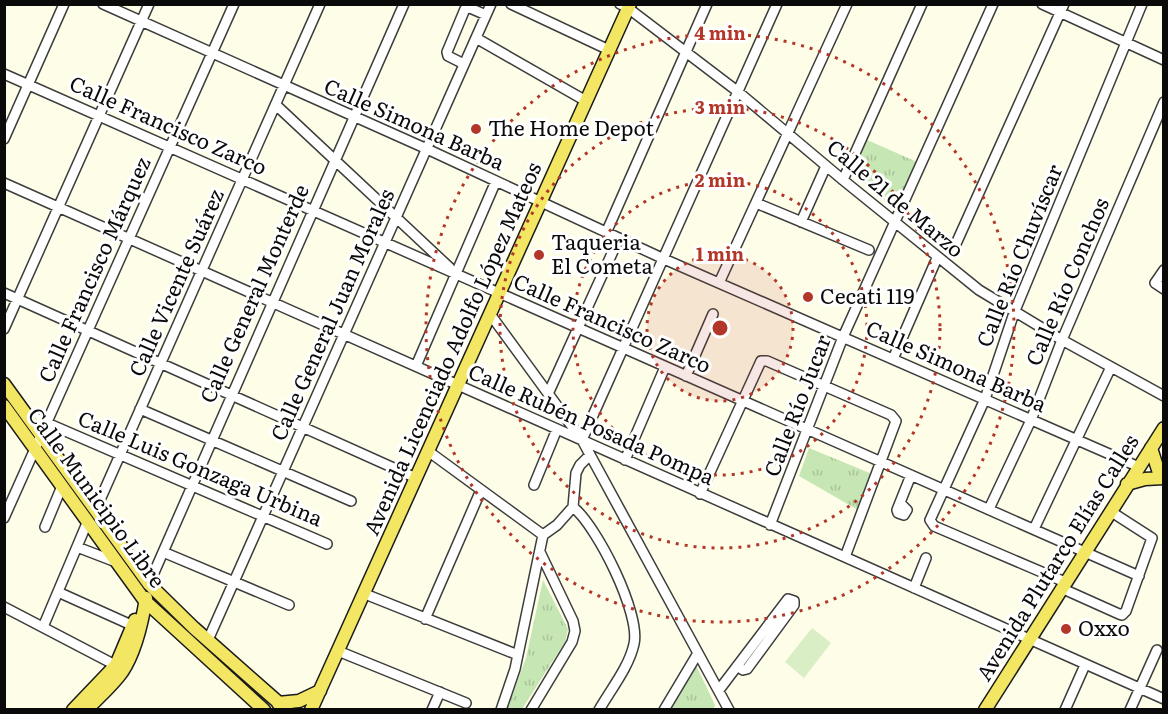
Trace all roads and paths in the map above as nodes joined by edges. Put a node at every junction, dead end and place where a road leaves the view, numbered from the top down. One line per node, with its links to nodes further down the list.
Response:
1 (64, 4): 28 (street)
2 (103, 4): 19 (street, Calle Simona Barba)
3 (149, 4): 19 (street)
4 (234, 4): 24 (street, Calle Francisco Márquez)
5 (320, 4): 29 (street, Calle Vicente Suárez)
6 (404, 4): 35 (street, Calle General Monterde)
7 (491, 4): 18 (street, Calle General Juan Morales)
8 (511, 4): 22 (street)
9 (707, 4): 23 (street)
10 (777, 4): 30 (street)
11 (848, 4): 36 (street)
12 (922, 4): 43 (street)
13 (993, 4): 51 (street, Calle Río Jucar)
14 (1042, 4): 17 (street)
15 (1142, 4): 21 (street, Calle Río Chuvíscar)
16 (626, 6): 22 (main road, Avenida Licenciado Adolfo López Mateos); 23 (street, Calle 21 de Marzo)
17 (1062, 9): 21 (street); 57 (street)
18 (486, 15): 20 (street, Calle General Juan Morales); 26 (street)
19 (141, 22): 24 (street, Calle Simona Barba); 34 (street)
20 (476, 38): 26 (street, Calle General Juan Morales); 31 (street)
21 (1126, 43): 25 (street); 70 (street, Calle Río Chuvíscar)
22 (609, 50): 31 (main road, Avenida Licenciado Adolfo López Mateos)
23 (686, 52): 30 (street, Calle 21 de Marzo); 53 (street)
24 (212, 53): 29 (street, Calle Simona Barba); 38 (street, Calle Francisco Márquez)
25 (1164, 60)
26 (464, 64): 39 (street, Calle General Juan Morales)
27 (4, 74): 28 (street, Calle Francisco Zarco)
28 (29, 84): 34 (street, Calle Francisco Zarco); 37 (street)
29 (284, 85): 33 (street, Calle Vicente Suárez); 35 (street, Calle Simona Barba)
30 (737, 91): 36 (street, Calle 21 de Marzo); 60 (street)
31 (586, 101): 46 (main road, Avenida Licenciado Adolfo López Mateos)
32 (1164, 102): 78 (street, Calle Río Conchos)
33 (276, 105): 40 (street); 42 (street, Calle Vicente Suárez)
34 (99, 116): 38 (street, Calle Francisco Zarco); 48 (street)
35 (355, 117): 39 (street, Calle Simona Barba); 40 (street, Calle General Monterde)
36 (788, 134): 41 (street, Calle 21 de Marzo); 47 (street)
37 (4, 139)
38 (170, 147): 42 (street, Calle Francisco Zarco); 55 (street, Calle Francisco Márquez)
39 (427, 149): 44 (street, Calle Simona Barba); 50 (street, Calle General Juan Morales)
40 (335, 161): 49 (street, Calle General Monterde); 50 (street)
41 (826, 166): 43 (street, Calle 21 de Marzo); 52 (street)
42 (242, 179): 49 (street, Calle Francisco Zarco); 61 (street, Calle Vicente Suárez)
43 (843, 180): 51 (street, Calle 21 de Marzo)
44 (496, 181): 46 (street, Calle Simona Barba); 63 (street)
45 (4, 183): 48 (street, Calle Rubén Posada Pompa)
46 (541, 202): 53 (street, Calle Simona Barba); 67 (main road, Avenida Licenciado Adolfo López Mateos)
47 (756, 203): 52 (street); 64 (street)
48 (58, 206): 55 (street, Calle Rubén Posada Pompa); 68 (street)
49 (313, 210): 56 (street, Calle Francisco Zarco); 69 (street, Calle General Monterde)
50 (397, 217): 56 (street, Calle General Juan Morales); 63 (street)
51 (894, 221): 59 (street, Calle 21 de Marzo); 77 (street, Calle Río Jucar)
52 (801, 222): 58 (street)
53 (606, 233): 54 (street, Calle Simona Barba)
54 (619, 238): 60 (street, Calle Simona Barba); 74 (street)
55 (130, 239): 61 (street, Calle Rubén Posada Pompa); 75 (street, Calle Francisco Márquez)
56 (386, 242): 63 (street, Calle Francisco Zarco); 76 (street, Calle General Juan Morales)
57 (955, 246)
58 (869, 250)
59 (937, 258): 70 (street, Calle 21 de Marzo); 80 (street)
60 (664, 259): 64 (street, Calle Simona Barba); 79 (street)
61 (202, 270): 69 (street, Calle Rubén Posada Pompa); 81 (street, Calle Vicente Suárez)
62 (1164, 270): 65 (street)
63 (456, 274): 67 (street, Calle Francisco Zarco); 82 (street)
64 (719, 283): 77 (street, Calle Simona Barba)
65 (1164, 289)
66 (4, 293): 68 (street)
67 (500, 294): 71 (main road, Avenida Licenciado Adolfo López Mateos); 74 (street, Calle Francisco Zarco)
68 (18, 299): 73 (street); 75 (street)
69 (273, 302): 76 (street, Calle Rubén Posada Pompa); 90 (street, Calle General Monterde)
70 (1014, 312): 78 (street, Calle 21 de Marzo); 92 (street, Calle Río Chuvíscar)
71 (490, 314): 87 (main road, Avenida Licenciado Adolfo López Mateos); 89 (street)
72 (713, 314): 85 (street)
73 (4, 329)
74 (579, 329): 79 (street, Calle Francisco Zarco); 89 (street)
75 (88, 331): 81 (street); 98 (street, Calle Francisco Márquez)
76 (344, 334): 82 (street, Calle Rubén Posada Pompa); 99 (street, Calle General Juan Morales)
77 (843, 337): 80 (street, Calle Simona Barba); 88 (street, Calle Río Jucar)
78 (1062, 340): 84 (street, Calle 21 de Marzo); 97 (street, Calle Río Conchos)
79 (623, 349): 83 (street, Calle Francisco Zarco); 105 (street)
80 (893, 359): 92 (street, Calle Simona Barba)
81 (160, 363): 90 (street); 95 (street, Calle Vicente Suárez)
82 (416, 366): 87 (street, Calle Rubén Posada Pompa)
83 (665, 367): 85 (street, Calle Francisco Zarco); 112 (street)
84 (1111, 367): 91 (street, Calle 21 de Marzo); 106 (street)
85 (686, 376): 93 (street, Calle Francisco Zarco)
86 (4, 384): 96 (main road)
87 (459, 385): 101 (street, Calle Rubén Posada Pompa); 109 (main road, Avenida Licenciado Adolfo López Mateos)
88 (825, 386): 93 (street); 102 (street, Calle Río Jucar); 113 (street)
89 (548, 394): 105 (street)
90 (232, 395): 99 (street); 104 (street, Calle General Monterde)
91 (1164, 396)
92 (985, 399): 97 (street, Calle Simona Barba); 123 (street, Calle Río Chuvíscar)
93 (741, 401): 102 (street, Calle Francisco Zarco); 125 (street)
94 (4, 406): 107 (main road, Calle Municipio Libre)
95 (140, 409): 104 (street); 110 (street, Calle Vicente Suárez)
96 (26, 413): 98 (street, Calle Luis Gonzaga Urbina); 103 (main road)
97 (1031, 420): 106 (street, Calle Simona Barba); 130 (street, Calle Río Conchos)
98 (47, 422): 103 (street, Calle Francisco Márquez); 110 (street, Calle Luis Gonzaga Urbina)
99 (303, 427): 115 (street, Calle General Juan Morales); 118 (street)
100 (1164, 428): 108 (main road, Avenida Plutarco Elías Calles)
101 (556, 429): 105 (street, Calle Rubén Posada Pompa); 121 (street)
102 (807, 431): 113 (street, Calle Francisco Zarco); 135 (street, Calle Río Jucar)
103 (42, 435): 107 (street, Calle Francisco Márquez); 129 (main road)
104 (212, 440): 115 (street); 120 (street, Calle General Monterde)
105 (582, 440): 111 (street); 112 (street, Calle Rubén Posada Pompa)
106 (1077, 440): 114 (street, Calle Simona Barba); 137 (street)
107 (36, 448): 122 (main road, Calle Municipio Libre); 133 (street, Calle Francisco Márquez)
108 (1151, 448): 114 (main road, Avenida Plutarco Elías Calles); 117 (main road)
109 (428, 452): 118 (main road, Avenida Licenciado Adolfo López Mateos); 124 (street)
110 (120, 454): 120 (street, Calle Luis Gonzaga Urbina); 129 (street, Calle Vicente Suárez)
111 (590, 454): 128 (street); 165 (street)
112 (625, 460): 125 (street, Calle Rubén Posada Pompa)
113 (882, 462): 116 (street, Calle Francisco Zarco); 144 (street)
114 (1138, 467): 117 (main road); 119 (main road, Avenida Plutarco Elías Calles)
115 (283, 472): 126 (street); 132 (street, Calle General Juan Morales)
116 (911, 475): 123 (street, Calle Francisco Zarco); 127 (street)
117 (1162, 477): 119 (main road)
118 (416, 478): 153 (main road, Avenida Licenciado Adolfo López Mateos)
119 (1128, 484): 131 (main road, Avenida Plutarco Elías Calles)
120 (192, 485): 132 (street, Calle Luis Gonzaga Urbina); 141 (street, Calle General Monterde)
121 (534, 485)
122 (62, 486): 134 (main road, Calle Municipio Libre); 136 (street)
123 (943, 489): 130 (street, Calle Francisco Zarco); 150 (street, Calle Río Chuvíscar)
124 (481, 490): 138 (street); 158 (street)
125 (700, 494): 135 (street, Calle Rubén Posada Pompa)
126 (351, 501)
127 (900, 503)
128 (573, 507): 138 (street); 185 (street)
129 (96, 509): 149 (main road)
130 (989, 509): 137 (street, Calle Francisco Zarco)
131 (1110, 511): 143 (main road, Avenida Plutarco Elías Calles); 147 (street)
132 (263, 516): 139 (street, Calle Luis Gonzaga Urbina); 148 (street, Calle General Juan Morales)
133 (4, 518)
134 (87, 523): 140 (street); 146 (main road, Calle Municipio Libre)
135 (770, 525): 144 (street, Calle Rubén Posada Pompa)
136 (45, 527)
137 (1034, 529): 143 (street, Calle Francisco Zarco)
138 (543, 535): 142 (street)
139 (327, 544)
140 (77, 547): 146 (street); 152 (street)
141 (163, 552): 148 (street); 149 (street, Calle General Monterde)
142 (540, 552): 166 (street); 184 (street)
143 (1084, 552): 147 (street, Calle Francisco Zarco); 150 (main road, Avenida Plutarco Elías Calles)
144 (845, 556): 151 (street, Calle Rubén Posada Pompa)
145 (926, 558): 151 (street)
146 (116, 562): 155 (main road, Calle Municipio Libre)
147 (1139, 576): 150 (street)
148 (234, 582): 156 (street); 161 (street, Calle General Juan Morales)
149 (149, 584): 155 (main road, Calle General Monterde); 161 (main road)
150 (1063, 585): 162 (main road, Avenida Plutarco Elías Calles)
151 (914, 588): 162 (street, Calle Rubén Posada Pompa)
152 (58, 592): 159 (street); 160 (street)
153 (365, 594): 158 (street); 164 (main road, Avenida Licenciado Adolfo López Mateos)
154 (788, 599): 173 (street)
155 (145, 601): 160 (main road, Calle General Monterde); 170 (main road, Calle Municipio Libre)
156 (289, 605)
157 (4, 607): 159 (street)
158 (425, 619): 166 (street)
159 (43, 627): 168 (street)
160 (136, 627): 168 (main road, Calle General Monterde)
161 (208, 640): 169 (main road)
162 (1028, 640): 167 (street, Calle Rubén Posada Pompa); 188 (main road, Avenida Plutarco Elías Calles)
163 (1157, 650): 171 (street)
164 (338, 651): 172 (main road, Avenida Licenciado Adolfo López Mateos); 174 (street)
165 (698, 653): 173 (street); 186 (street)
166 (518, 655): 183 (street)
167 (1085, 665): 171 (street, Calle Rubén Posada Pompa); 189 (street)
168 (120, 668): 178 (main road, Calle General Monterde); 179 (main road, Calle General Monterde)
169 (249, 677): 170 (main road); 177 (main road)
170 (238, 685): 180 (main road, Calle Municipio Libre)
171 (1139, 689): 175 (street, Calle Rubén Posada Pompa); 190 (street)
172 (321, 690): 177 (main road); 181 (main road, Avenida Licenciado Adolfo López Mateos)
173 (719, 690): 187 (street)
174 (440, 692): 176 (street); 182 (street)
175 (1164, 699)
176 (466, 703)
177 (282, 706)
178 (73, 710)
179 (86, 710)
180 (264, 710)
181 (311, 710)
182 (432, 710)
183 (501, 710)
184 (531, 710)
185 (599, 710)
186 (664, 710)
187 (729, 710)
188 (985, 710)
189 (1065, 710)
190 (1130, 710)

